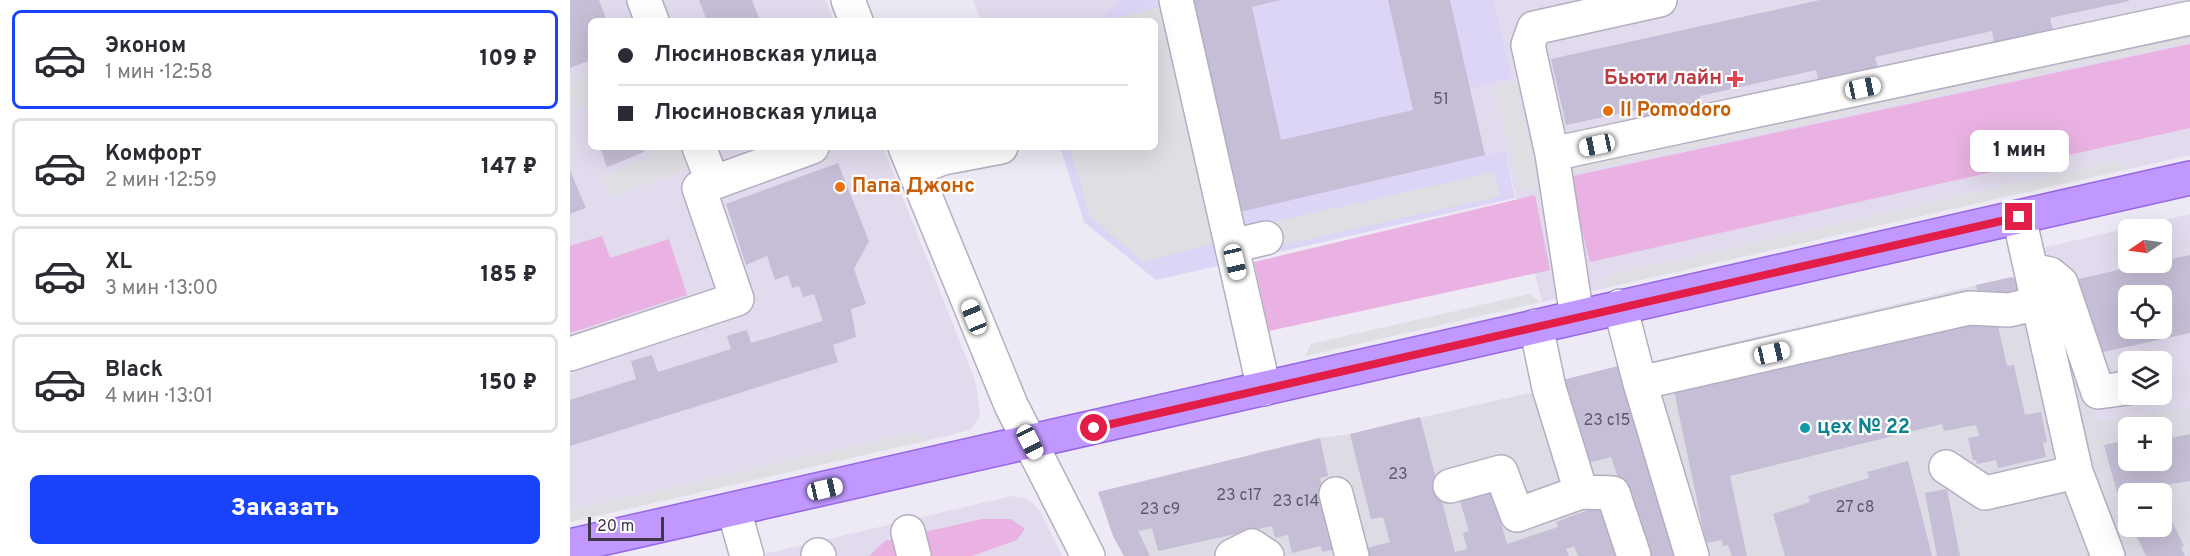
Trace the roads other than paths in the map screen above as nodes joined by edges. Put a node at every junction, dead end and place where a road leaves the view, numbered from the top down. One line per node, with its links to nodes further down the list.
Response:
1 (644, 0): 5 (street)
2 (848, 0): 6 (street)
3 (1176, 0): 17 (street)
4 (1660, 0): 11 (street)
5 (651, 18)
6 (855, 18)
7 (2190, 18): 11 (street)
8 (700, 150): 14 (street)
9 (804, 150): 14 (street)
10 (985, 150): 12 (street)
11 (1552, 154): 21 (street)
12 (909, 158): 27 (street)
13 (2190, 178): 15 (main road)
14 (713, 183): 23 (street)
15 (2019, 217): 18 (street); 20 (main road)
16 (1266, 238): 17 (street)
17 (1232, 246): 25 (street)
18 (2031, 270): 19 (street); 26 (street)
19 (2038, 303): 24 (street); 29 (street)
20 (1620, 306): 21 (main road); 24 (street)
21 (1576, 317): 22 (main road)
22 (1536, 326): 25 (main road); 31 (street)
23 (570, 354)
24 (1640, 383): 41 (street)
25 (1264, 389): 27 (main road)
26 (2118, 389)
27 (1030, 442): 33 (main road); 37 (street)
28 (1946, 467): 29 (street)
29 (2076, 472): 42 (street)
30 (1450, 486): 31 (street)
31 (1581, 492): 40 (street)
32 (1336, 494): 35 (street)
33 (734, 510): 34 (main road); 36 (street)
34 (570, 546)
35 (1344, 554)
36 (747, 556)
37 (1088, 556)
38 (1232, 556): 39 (street)
39 (1267, 556)
40 (1634, 556)
41 (1692, 556)
42 (2108, 556)

